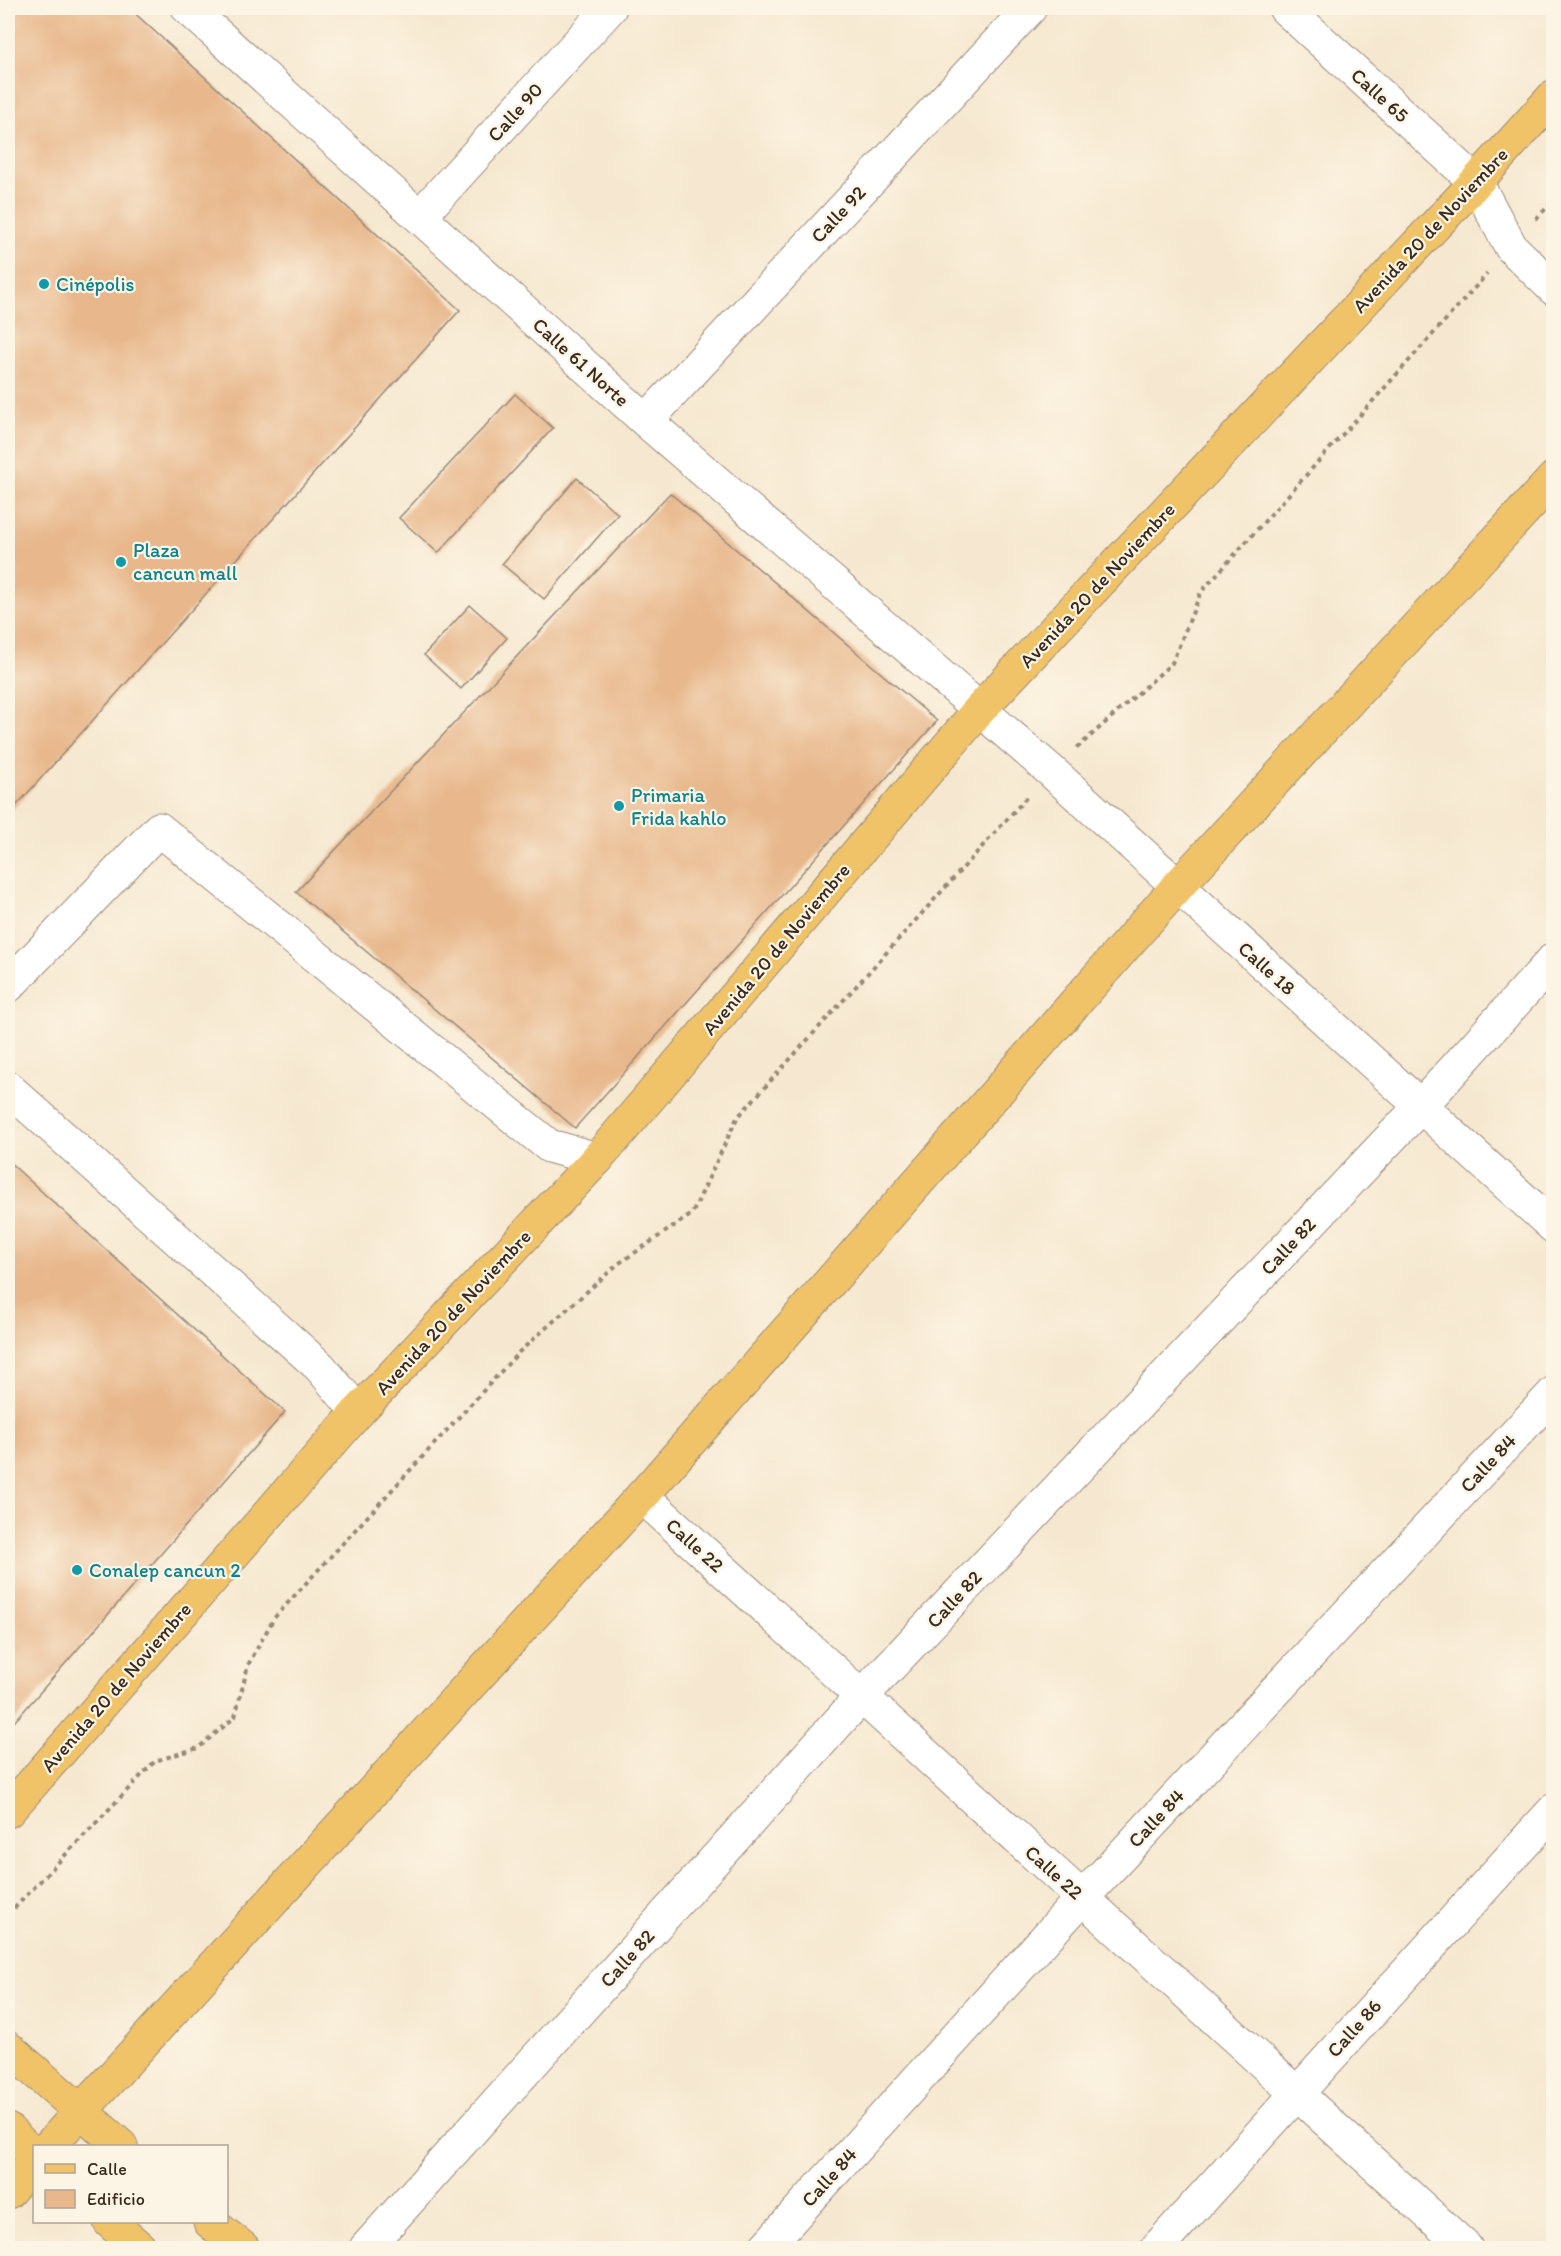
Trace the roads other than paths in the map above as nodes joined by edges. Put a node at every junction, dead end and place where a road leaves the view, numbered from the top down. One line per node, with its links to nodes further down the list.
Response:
1 (610, 8): 7 (street, Calle 90)
2 (1030, 8): 9 (street, Calle 92)
3 (1285, 8): 6 (street, Calle 65)
4 (203, 12): 7 (street, Calle 61 Norte)
5 (1554, 96): 6 (main road, Avenida 20 de Noviembre)
6 (1476, 182): 8 (street, Calle 65); 11 (main road, Avenida 20 de Noviembre)
7 (420, 216): 9 (street, Calle 61 Norte)
8 (1554, 289)
9 (646, 421): 11 (street, Calle 61 Norte)
10 (1554, 478): 12 (main road)
11 (980, 710): 12 (street, Calle 18); 17 (main road, Avenida 20 de Noviembre)
12 (1177, 887): 16 (street, Calle 18); 21 (main road)
13 (1554, 959): 16 (street, Calle 82)
14 (8, 986): 17 (street)
15 (8, 1088): 20 (street)
16 (1420, 1107): 18 (street, Calle 18); 22 (street, Calle 82)
17 (597, 1159): 20 (main road, Avenida 20 de Noviembre)
18 (1554, 1227)
19 (1554, 1393): 25 (street, Calle 84)
20 (358, 1412): 24 (main road, Avenida 20 de Noviembre)
21 (642, 1496): 22 (street, Calle 22); 28 (main road)
22 (861, 1697): 25 (street, Calle 22); 39 (street, Calle 82)
23 (1554, 1810): 27 (street, Calle 86)
24 (8, 1811)
25 (1082, 1898): 27 (street, Calle 22); 40 (street, Calle 84)
26 (8, 2048): 28 (main road)
27 (1296, 2093): 41 (street, Calle 86); 42 (street, Calle 22)
28 (81, 2114): 30 (main road); 31 (main road)
29 (8, 2130): 32 (main road)
30 (50, 2145)
31 (120, 2145)
32 (33, 2154)
33 (33, 2163): 34 (main road)
34 (8, 2192)
35 (111, 2223): 37 (main road)
36 (211, 2223): 38 (main road)
37 (140, 2248)
38 (243, 2248)
39 (366, 2248)
40 (765, 2248)
41 (1157, 2248)
42 (1466, 2248)

